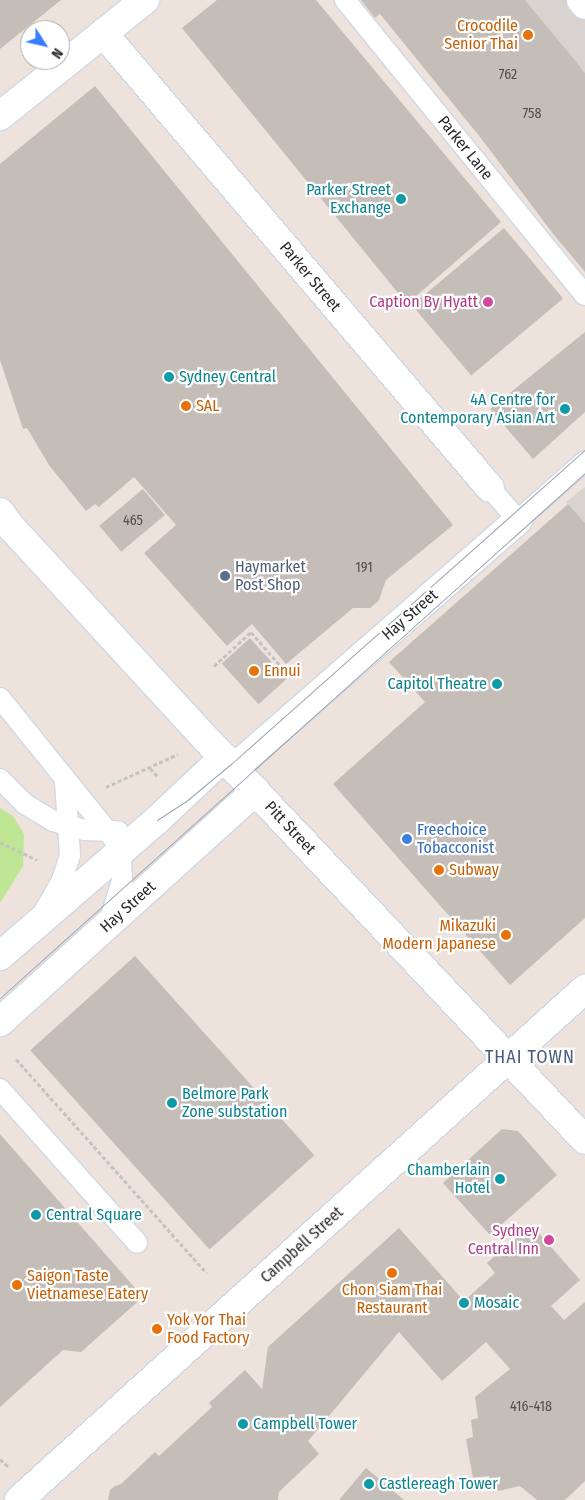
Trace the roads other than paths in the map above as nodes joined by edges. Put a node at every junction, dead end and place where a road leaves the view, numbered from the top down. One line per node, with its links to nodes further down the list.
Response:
1 (145, 0): 5 (street)
2 (345, 0): 7 (lane, Parker Lane)
3 (581, 0): 4 (street)
4 (585, 5)
5 (103, 34): 6 (street); 9 (street, Parker Street)
6 (0, 116)
7 (585, 295)
8 (585, 461): 11 (lane, Hay Street)
9 (490, 488): 11 (lane, Parker Street)
10 (0, 512): 13 (street, Pitt Street)
11 (518, 520): 13 (street, Hay Street)
12 (0, 698): 15 (lane)
13 (229, 763): 16 (street, Pitt Street); 18 (street, Hay Street)
14 (0, 779): 17 (lane)
15 (65, 781): 17 (lane); 18 (lane)
16 (256, 791): 20 (street, Hay Street); 24 (street, Pitt Street)
17 (69, 827): 18 (lane); 19 (lane)
18 (115, 842): 19 (street, Hay Street); 20 (lane)
19 (38, 922): 21 (street, Hay Street)
20 (108, 925): 23 (street, Hay Street)
21 (0, 956)
22 (585, 990): 24 (street, Campbell Street)
23 (0, 1022)
24 (507, 1059): 26 (street, Pitt Street); 30 (street, Campbell Street)
25 (0, 1089): 27 (lane)
26 (585, 1140)
27 (137, 1242)
28 (0, 1495): 29 (street)
29 (5, 1500)
30 (19, 1500)

